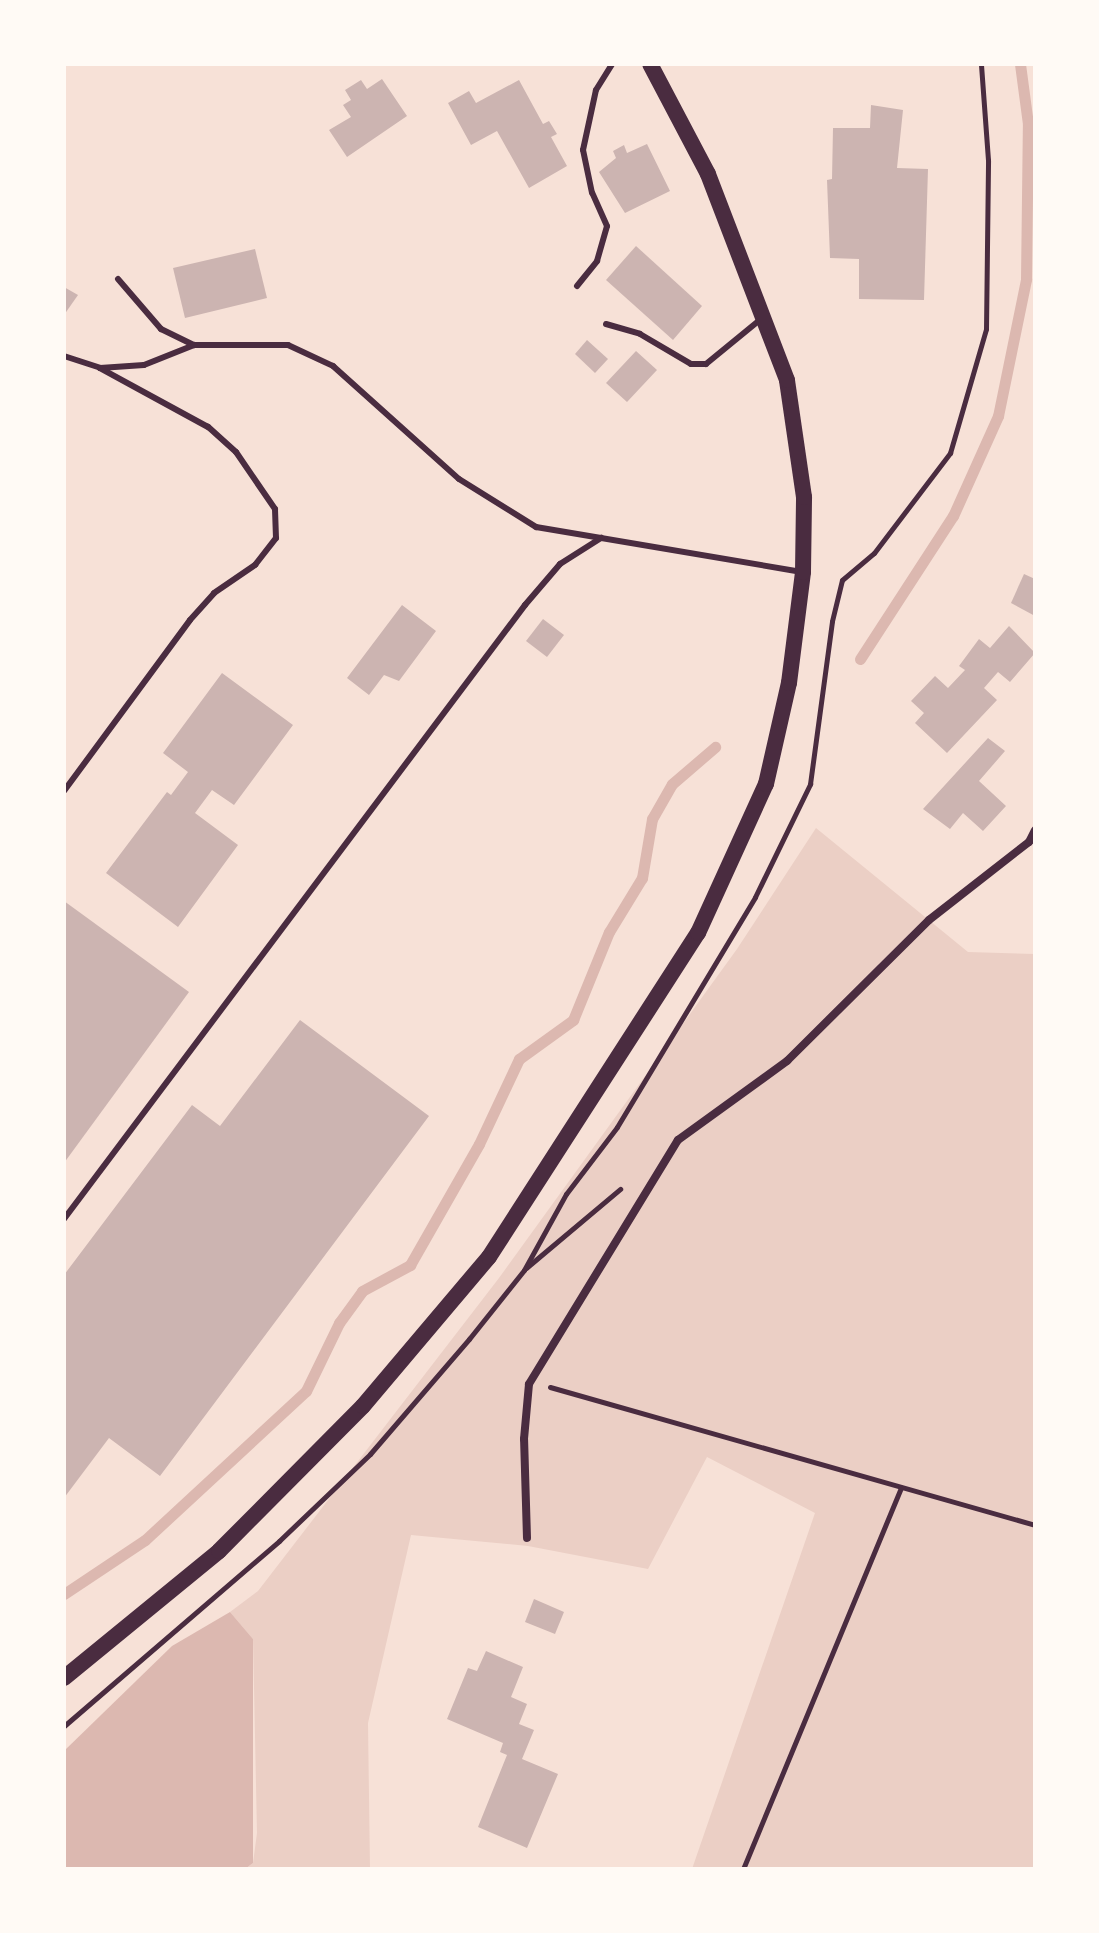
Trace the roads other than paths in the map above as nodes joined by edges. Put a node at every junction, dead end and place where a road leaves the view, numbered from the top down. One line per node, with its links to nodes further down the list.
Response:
1 (612, 64): 4 (lane)
2 (650, 64): 5 (main road)
3 (118, 279): 7 (lane)
4 (577, 286)
5 (766, 315): 6 (lane); 11 (main road)
6 (606, 324)
7 (194, 345): 9 (lane); 10 (lane)
8 (64, 356): 9 (lane)
9 (100, 368): 12 (lane)
10 (601, 538): 11 (lane); 14 (lane)
11 (803, 572): 16 (main road)
12 (64, 791)
13 (1035, 830): 15 (street)
14 (64, 1219)
15 (527, 1538)
16 (64, 1678)

